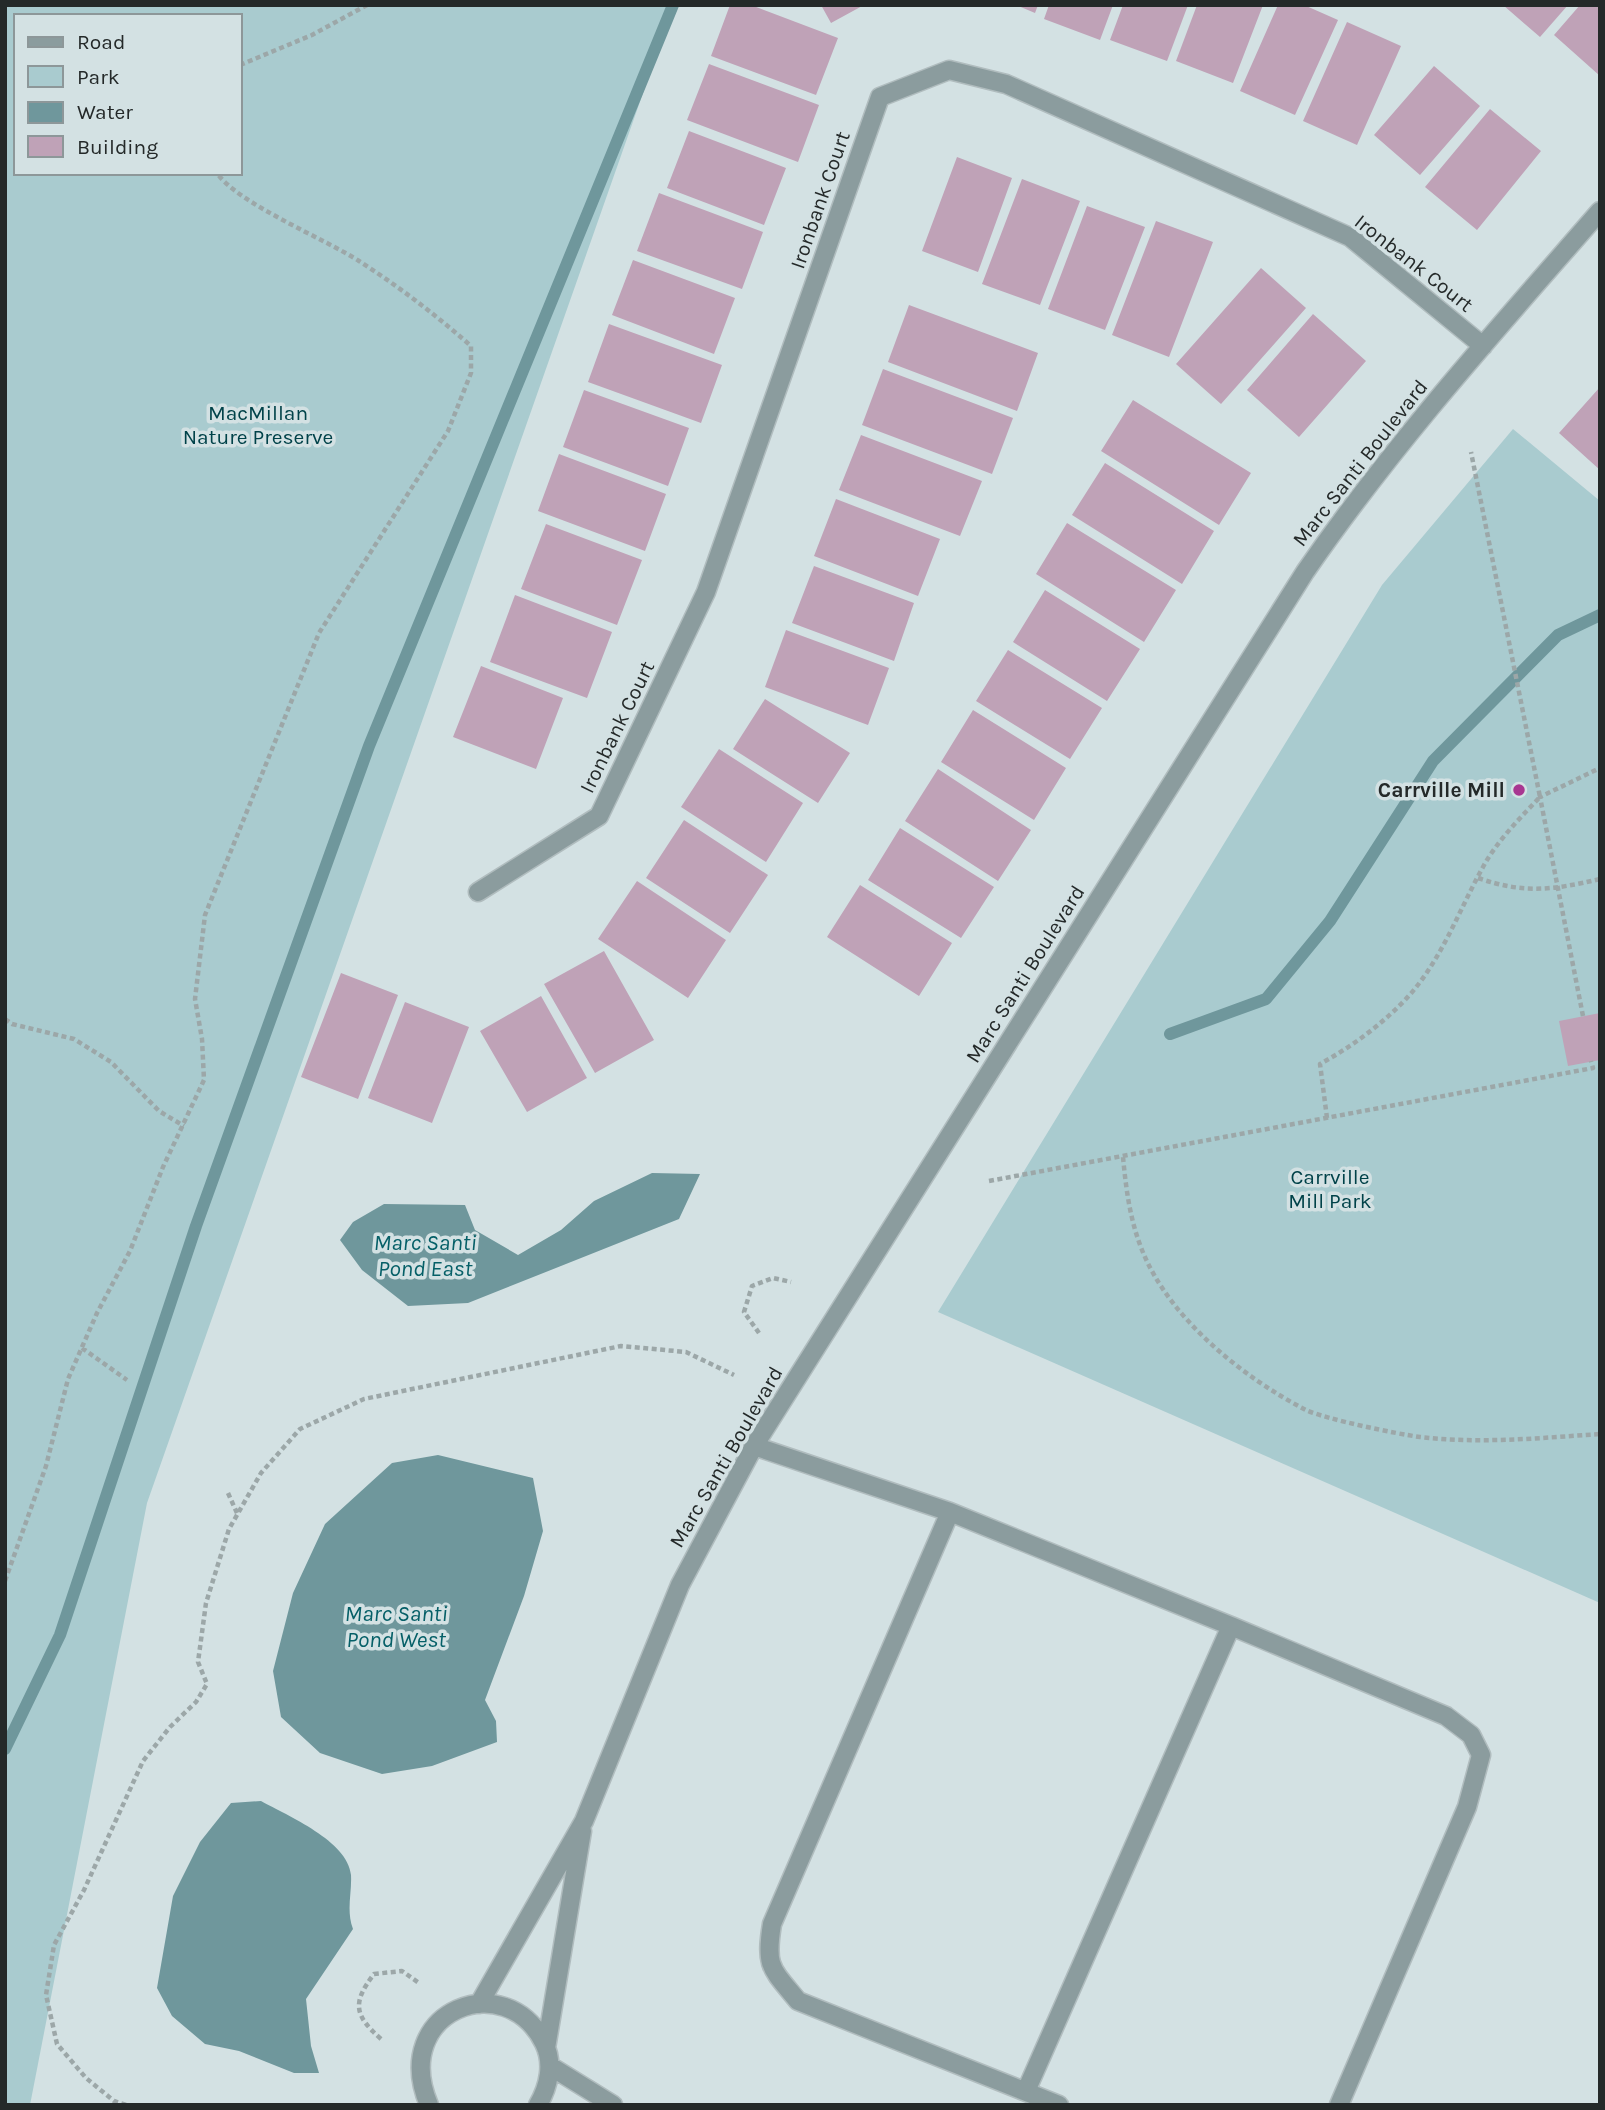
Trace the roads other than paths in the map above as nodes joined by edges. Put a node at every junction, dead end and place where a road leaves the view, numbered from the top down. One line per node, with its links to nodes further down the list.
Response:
1 (1600, 211): 2 (street, Marc Santi Boulevard)
2 (1483, 346): 3 (street, Ironbank Court); 4 (street, Marc Santi Boulevard)
3 (478, 892)
4 (754, 1446): 5 (street); 7 (street, Marc Santi Boulevard)
5 (950, 1512): 6 (street); 10 (street)
6 (1231, 1626): 10 (street); 15 (street)
7 (584, 1821): 8 (street, Marc Santi Boulevard); 9 (street, Marc Santi Boulevard)
8 (479, 2004): 9 (street); 11 (street)
9 (548, 2057): 12 (street, Marc Santi Boulevard); 13 (street)
10 (1026, 2091): 14 (street)
11 (429, 2105)
12 (538, 2105)
13 (613, 2105)
14 (1059, 2105)
15 (1339, 2105)

